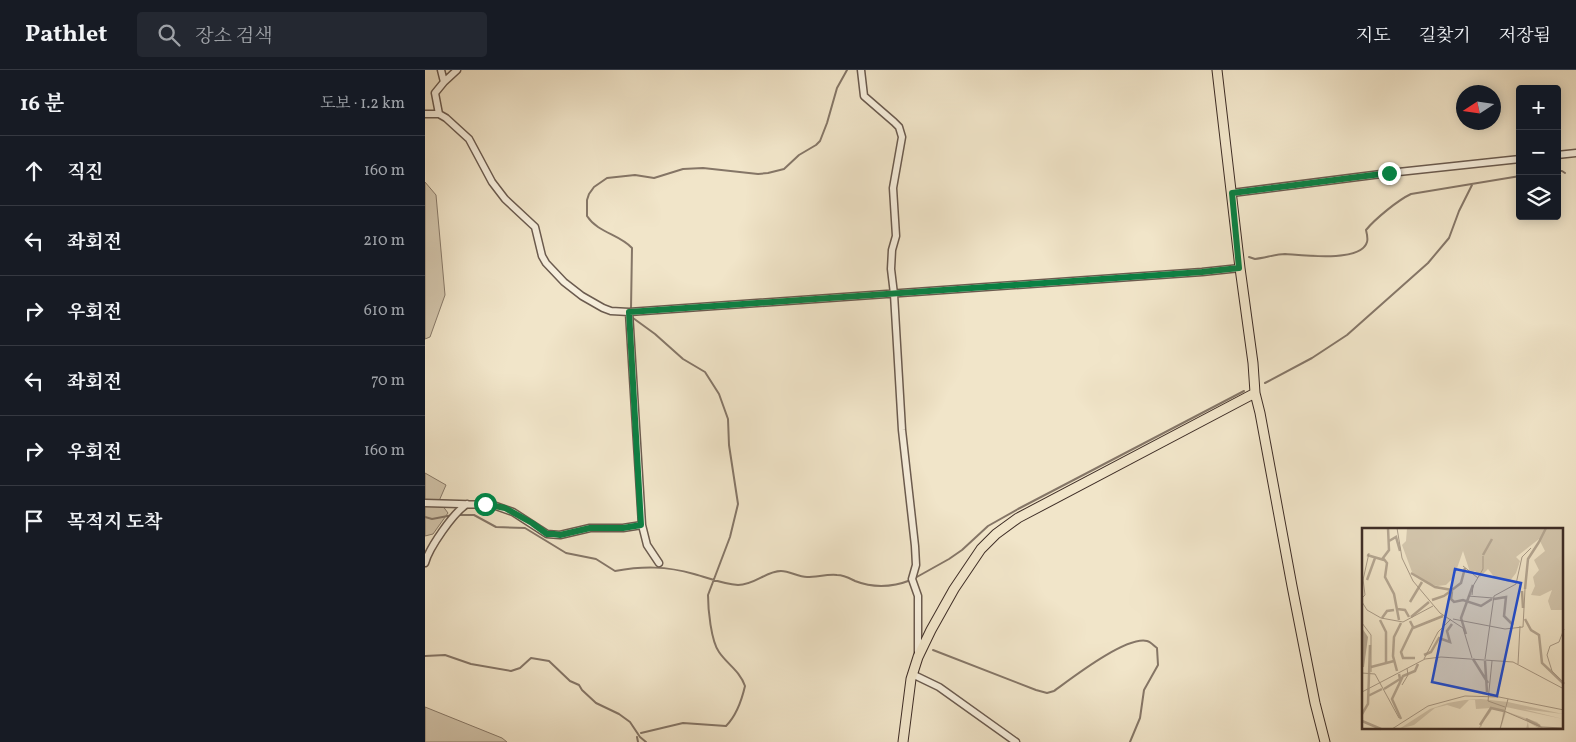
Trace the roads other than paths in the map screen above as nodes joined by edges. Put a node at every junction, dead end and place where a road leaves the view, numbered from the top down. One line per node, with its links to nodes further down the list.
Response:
1 (441, 70): 5 (street)
2 (457, 70): 5 (street)
3 (861, 70): 13 (street)
4 (1217, 70): 11 (main road)
5 (444, 82): 7 (street)
6 (425, 114): 7 (street)
7 (439, 114): 14 (street)
8 (1576, 153): 9 (street)
9 (1561, 155)
10 (1516, 159): 11 (street)
11 (1232, 193): 12 (main road)
12 (1239, 268): 13 (street); 15 (main road)
13 (894, 294): 14 (street); 21 (street)
14 (629, 312): 18 (street)
15 (1255, 393): 21 (main road); 25 (main road)
16 (425, 503): 17 (street)
17 (468, 503): 18 (street); 20 (street)
18 (641, 525): 19 (street)
19 (659, 563)
20 (425, 564)
21 (918, 657): 22 (main road)
22 (912, 674): 23 (main road); 24 (street)
23 (903, 742)
24 (1016, 742)
25 (1325, 742)

